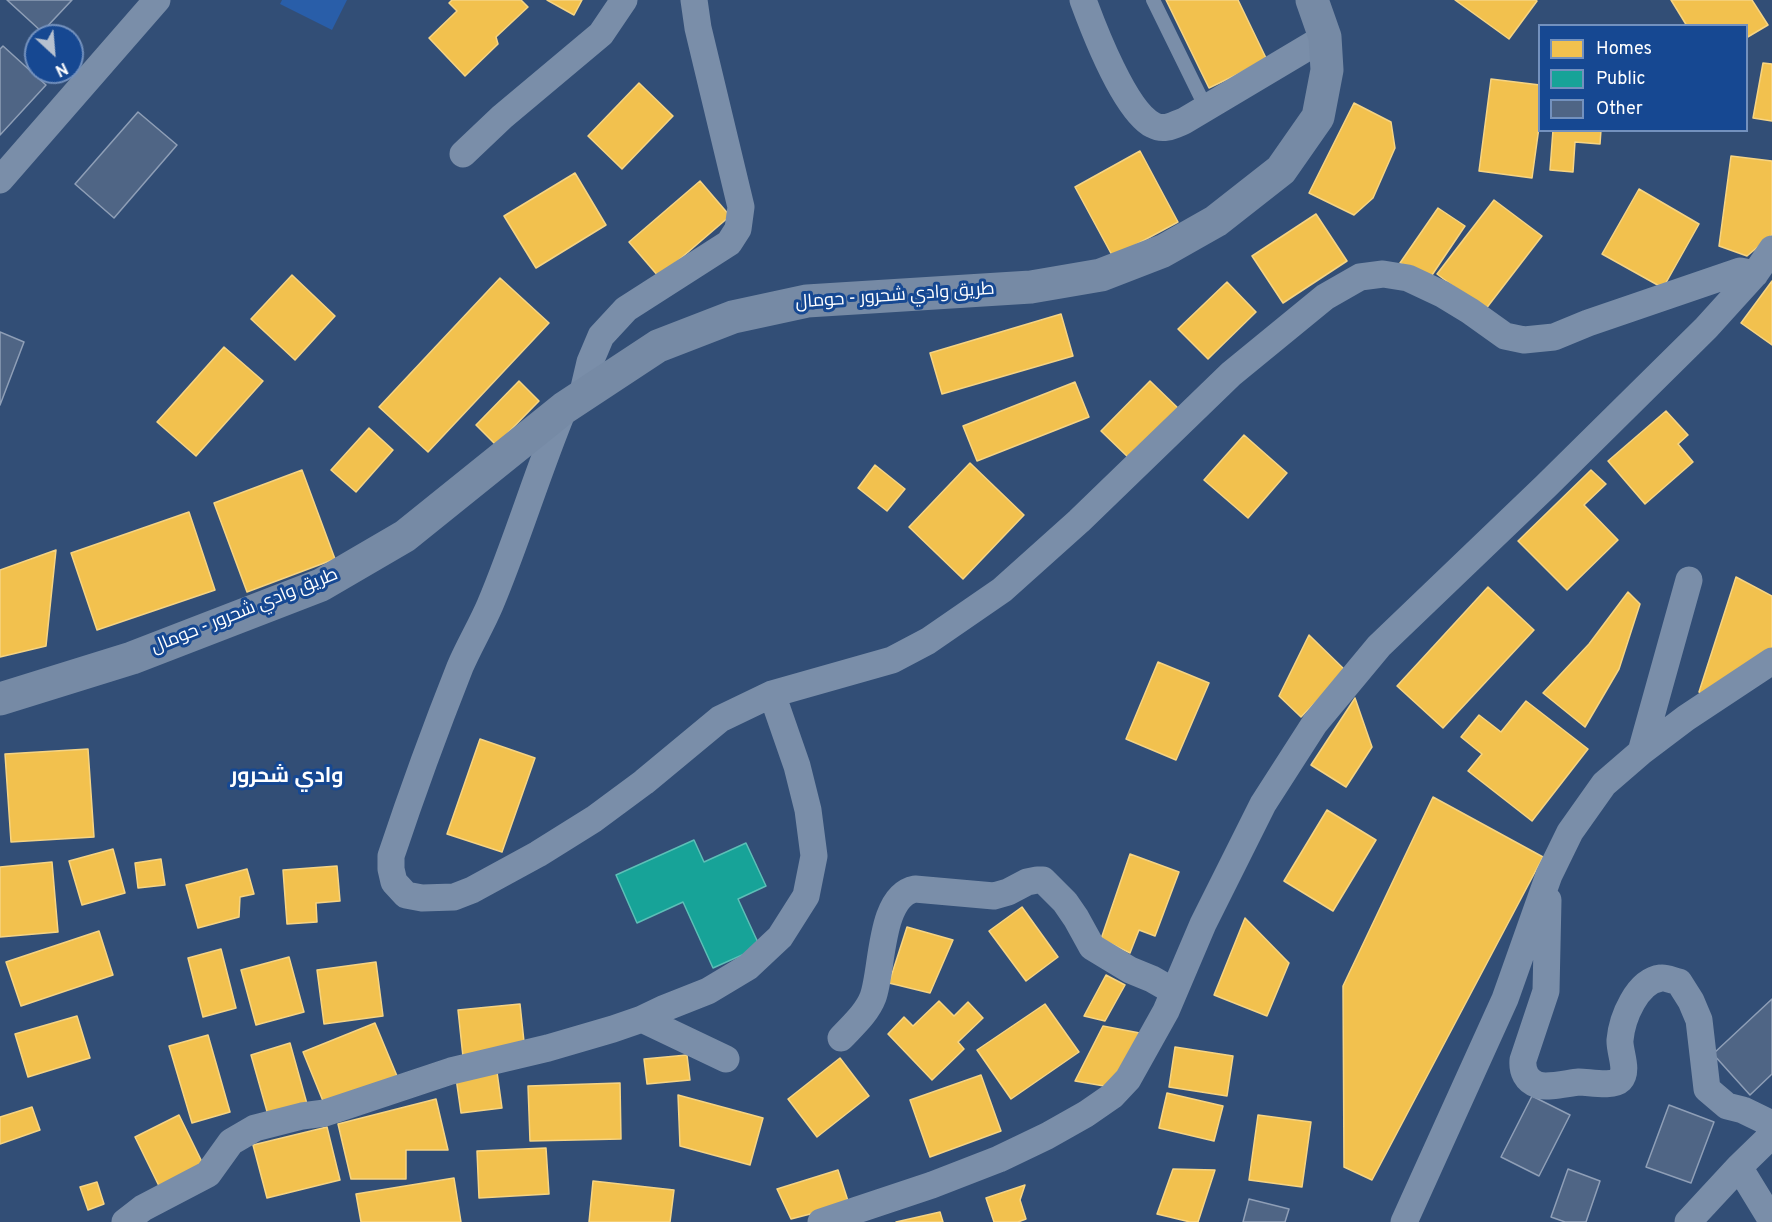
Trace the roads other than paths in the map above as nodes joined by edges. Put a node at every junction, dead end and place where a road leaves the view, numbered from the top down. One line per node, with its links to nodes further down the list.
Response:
1 (156, 0): 10 (street)
2 (624, 0): 9 (street)
3 (694, 0): 13 (street)
4 (1083, 0): 8 (street)
5 (1153, 0): 8 (lane)
6 (1312, 0): 7 (main road, طريق وادي شحرور - حومال)
7 (1325, 37): 8 (street); 13 (main road, طريق وادي شحرور - حومال)
8 (1206, 108)
9 (463, 154)
10 (0, 180)
11 (1772, 249): 12 (street)
12 (1755, 274): 16 (street); 20 (street)
13 (573, 402): 16 (street); 17 (main road, طريق وادي شحرور - حومال)
14 (1689, 580): 18 (street)
15 (1772, 661): 18 (street)
16 (772, 694): 21 (street)
17 (0, 699)
18 (1641, 752): 19 (street)
19 (1549, 875): 24 (street); 30 (street)
20 (1173, 991): 22 (street); 29 (street)
21 (642, 1019): 23 (street); 28 (street)
22 (841, 1038)
23 (726, 1059)
24 (1772, 1124)
25 (1772, 1135): 26 (street)
26 (1739, 1167): 27 (street); 31 (street)
27 (1772, 1221)
28 (125, 1222)
29 (820, 1222)
30 (1404, 1222)
31 (1688, 1222)

